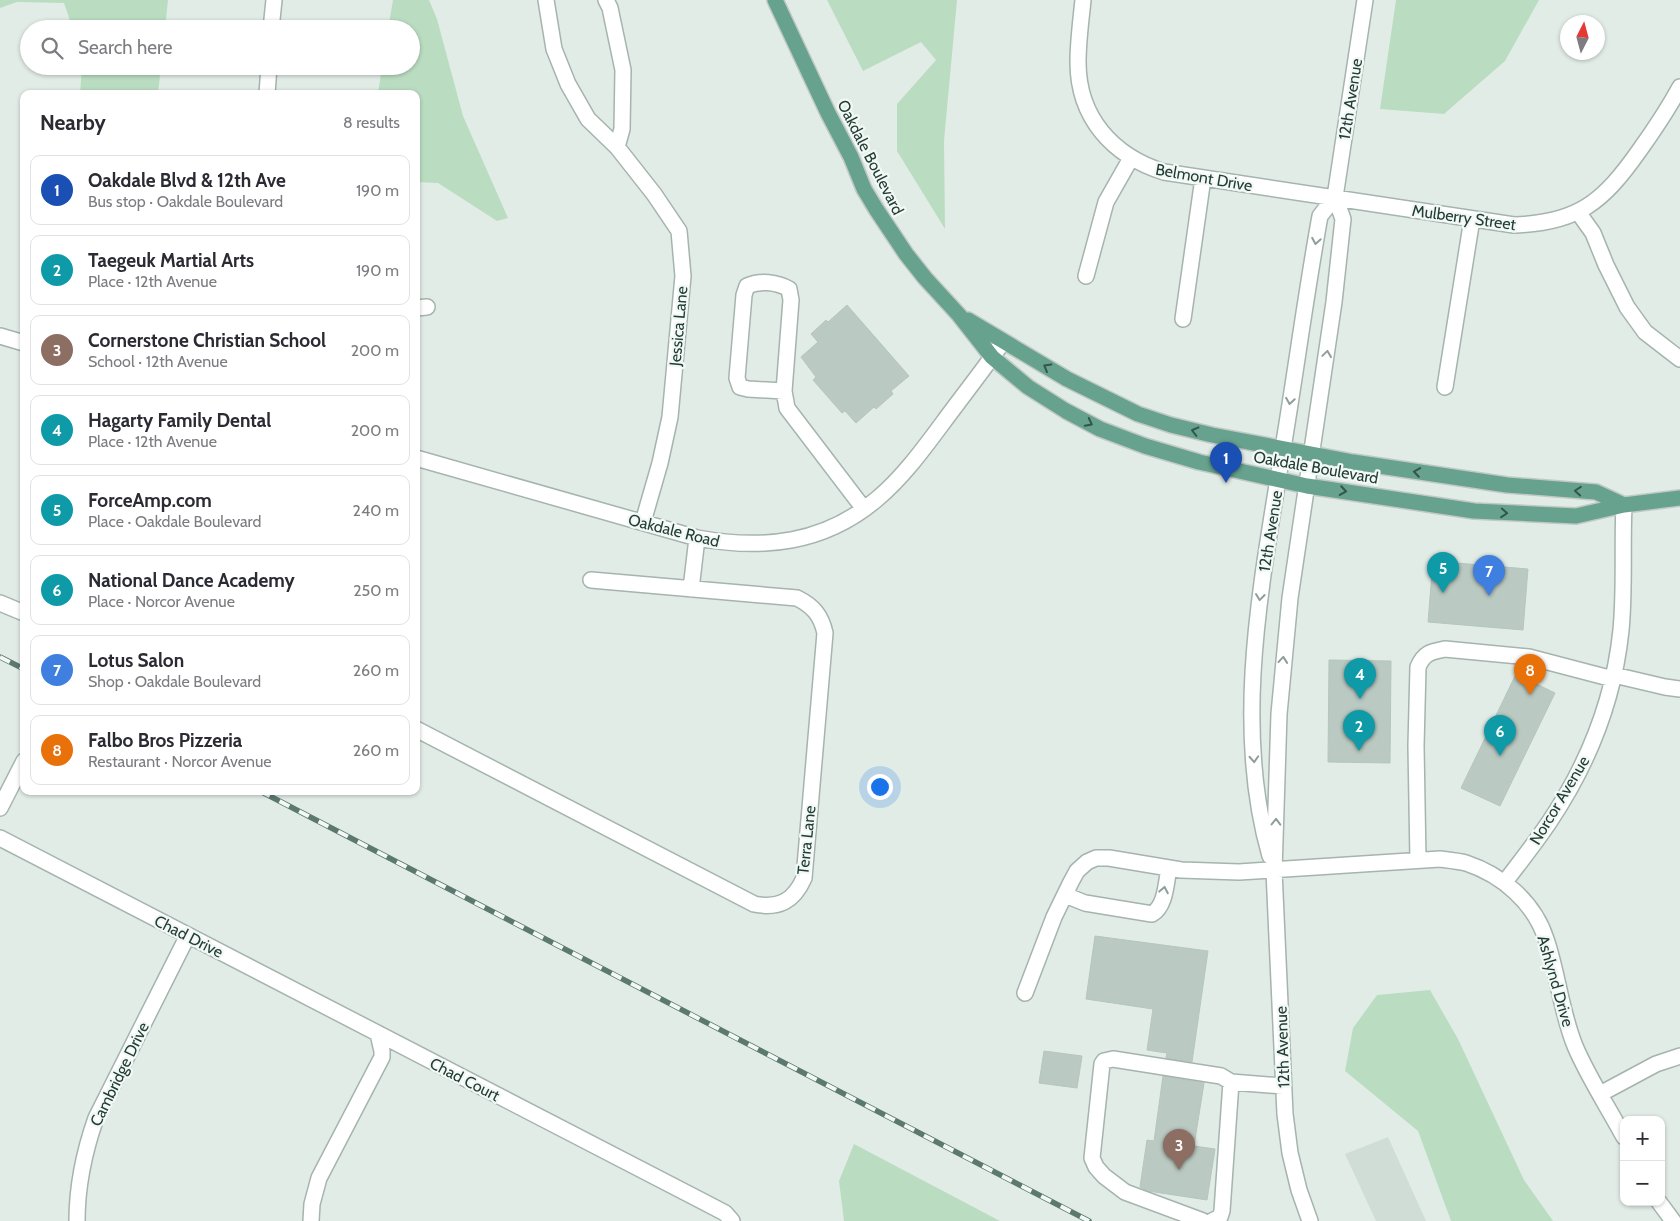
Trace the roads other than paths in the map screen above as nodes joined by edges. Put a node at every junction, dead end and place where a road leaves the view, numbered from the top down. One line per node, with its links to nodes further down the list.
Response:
1 (274, 0): 7 (street)
2 (546, 0): 12 (street, Jessica Lane)
3 (606, 0): 12 (street)
4 (775, 0): 19 (main road, Oakdale Boulevard)
5 (1083, 0): 13 (street, Belmont Drive)
6 (1365, 0): 15 (street, 12th Avenue)
7 (272, 20)
8 (268, 75): 10 (street)
9 (1680, 87): 11 (street, Mulberry Street)
10 (267, 90)
11 (1675, 110): 16 (street, Mulberry Street)
12 (617, 147): 36 (street, Jessica Lane)
13 (1131, 158): 14 (street, Belmont Drive); 18 (street)
14 (1203, 178): 15 (street, Belmont Drive); 20 (street)
15 (1335, 197): 17 (street, Mulberry Street); 28 (street, 12th Avenue, one-way to 28); 29 (street, 12th Avenue, one-way to 15)
16 (1578, 212): 17 (street, Mulberry Street); 25 (street)
17 (1472, 219): 26 (street)
18 (1086, 276)
19 (959, 315): 23 (main road, Oakdale Boulevard); 24 (main road, Oakdale Boulevard)
20 (1183, 319)
21 (0, 336): 22 (street)
22 (20, 342)
23 (1003, 342): 24 (street, Oakdale Road); 28 (main road, Oakdale Boulevard, one-way to 23)
24 (992, 357): 31 (main road, Oakdale Boulevard, one-way to 31); 35 (street, Oakdale Road)
25 (1680, 359)
26 (1445, 388)
27 (784, 391): 27 (street); 35 (street)
28 (1283, 448): 29 (main road, Oakdale Boulevard); 31 (street, 12th Avenue)
29 (1312, 454): 32 (street, 12th Avenue); 34 (main road, Oakdale Boulevard, one-way to 29)
30 (420, 459): 36 (street, Oakdale Road)
31 (1278, 479): 32 (main road, Oakdale Boulevard); 50 (street, 12th Avenue, one-way to 50)
32 (1307, 486): 34 (main road, Oakdale Boulevard, one-way to 34); 50 (street, 12th Avenue, one-way to 32)
33 (1680, 498): 34 (main road, Oakdale Boulevard)
34 (1624, 505): 42 (street, Norcor Avenue)
35 (864, 509): 37 (street, Oakdale Road)
36 (643, 522): 37 (street, Oakdale Road)
37 (697, 538): 39 (street)
38 (591, 580): 39 (street, Terra Lane)
39 (691, 589): 44 (street, Terra Lane)
40 (0, 603): 41 (street)
41 (20, 611)
42 (1613, 677): 43 (street); 48 (street); 51 (street, Norcor Avenue)
43 (1680, 689)
44 (420, 732)
45 (20, 769): 46 (street)
46 (0, 808)
47 (0, 838): 53 (street, Chad Drive)
48 (1418, 860): 50 (street, Ashlynd Drive); 51 (street, Ashlynd Drive)
49 (1168, 868): 50 (street, Ashlynd Drive); 52 (street, Ashlynd Drive); 52 (street, one-way to 49)
50 (1274, 871): 58 (street, 12th Avenue)
51 (1505, 882): 59 (street, Ashlynd Drive)
52 (1065, 895): 54 (street, Ashlynd Drive)
53 (188, 935): 55 (street, Chad Drive); 62 (street, Cambridge Drive)
54 (1025, 993)
55 (378, 1034): 63 (street); 64 (street, Chad Court)
56 (1680, 1056): 59 (street)
57 (1231, 1082): 58 (street); 65 (street); 66 (street)
58 (1283, 1086): 67 (street, 12th Avenue)
59 (1600, 1094): 60 (street, Ashlynd Drive)
60 (1620, 1130)
61 (1662, 1206): 68 (street)
62 (78, 1221)
63 (311, 1221)
64 (732, 1221)
65 (1203, 1221)
66 (1212, 1221)
67 (1310, 1221)
68 (1673, 1221)

